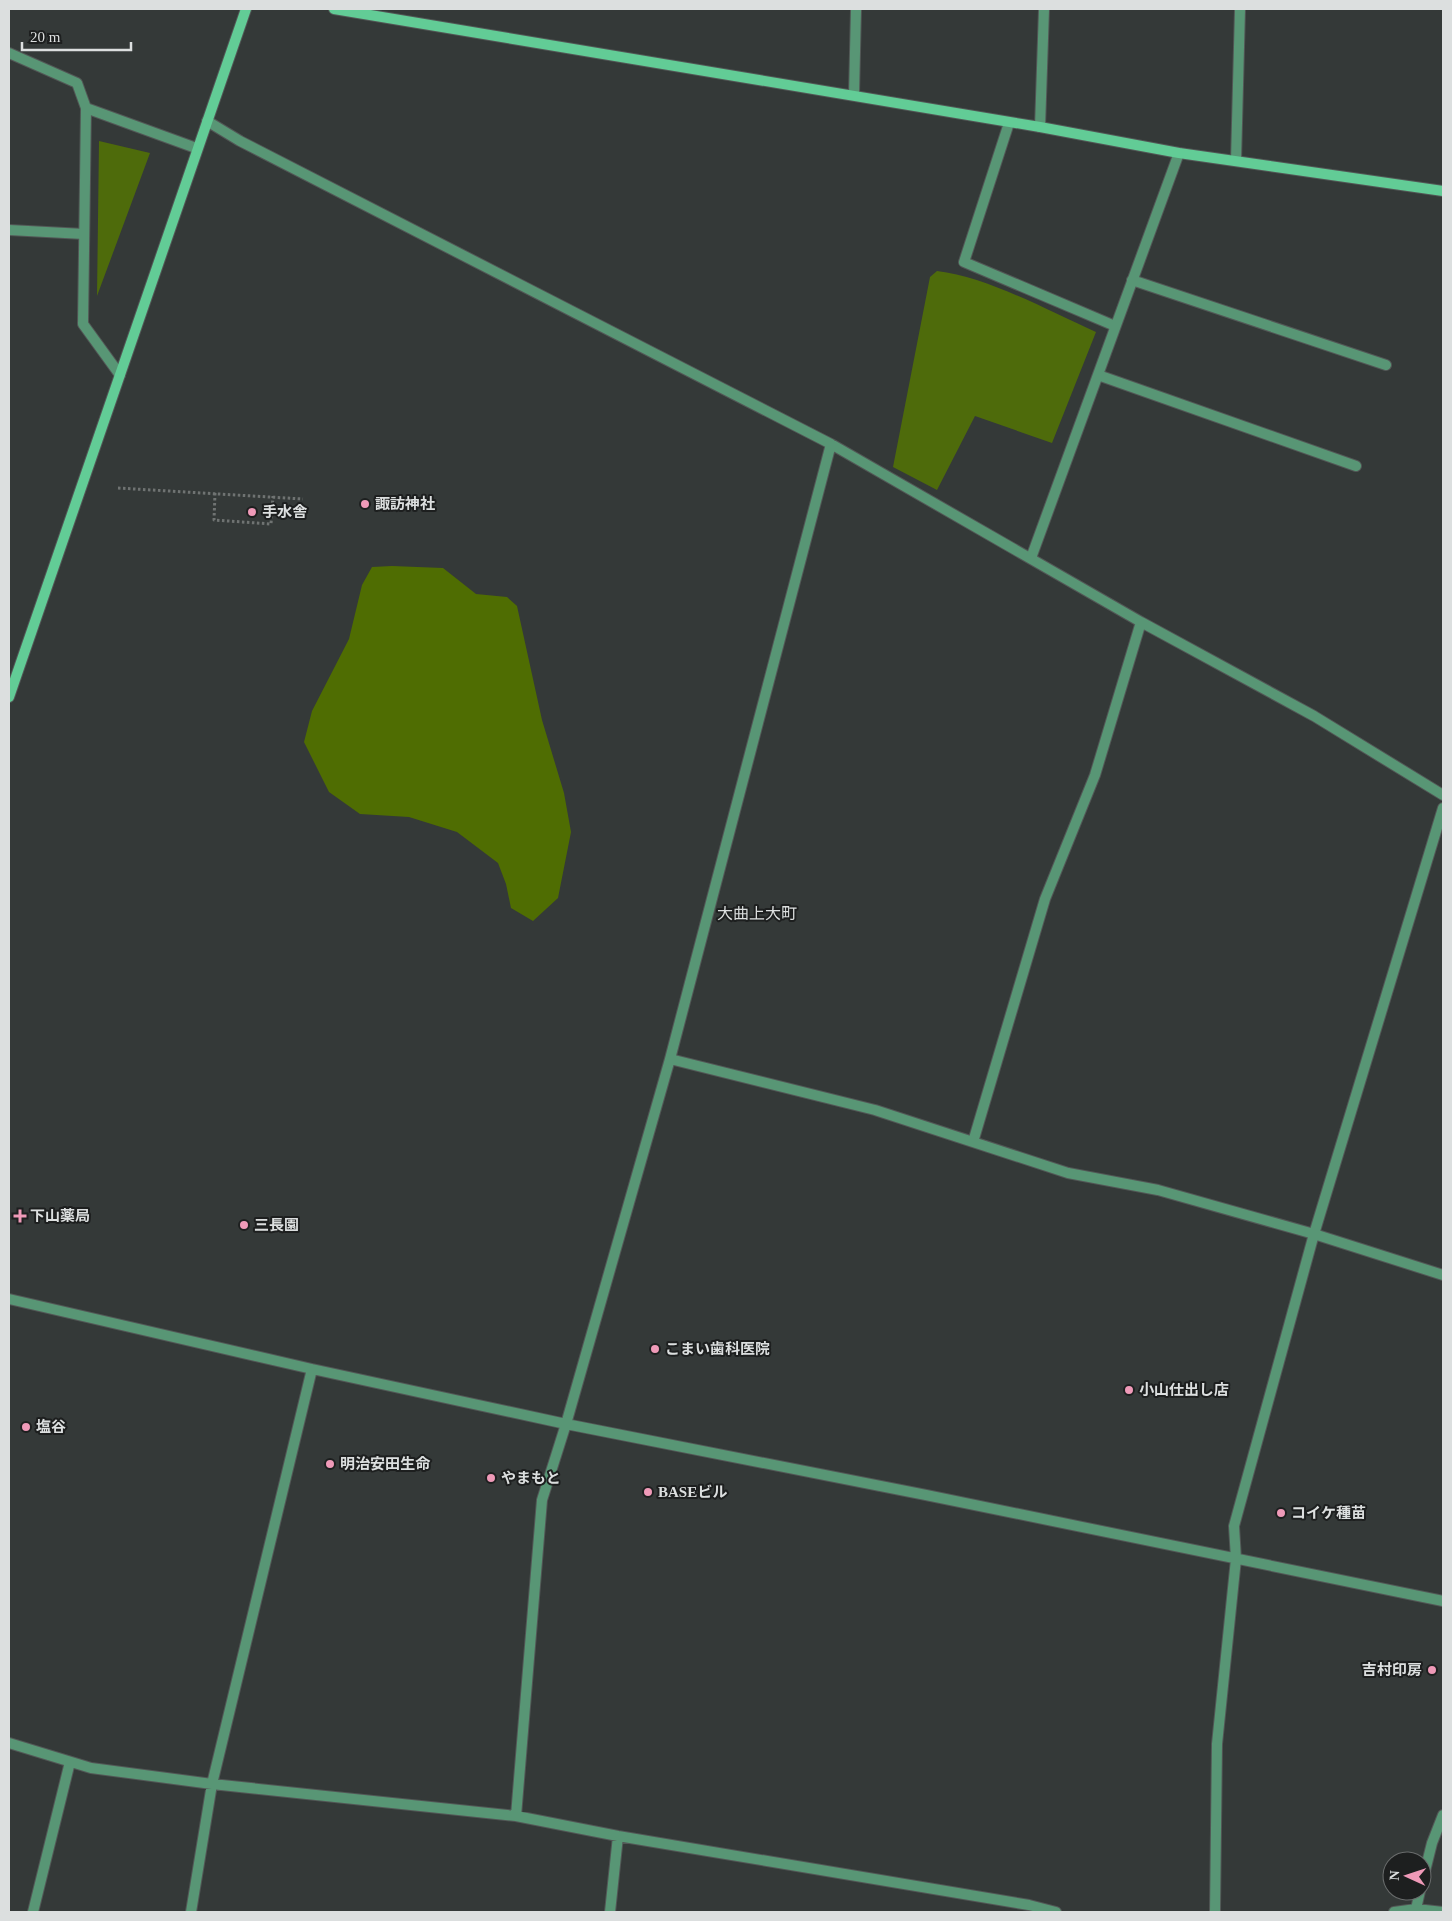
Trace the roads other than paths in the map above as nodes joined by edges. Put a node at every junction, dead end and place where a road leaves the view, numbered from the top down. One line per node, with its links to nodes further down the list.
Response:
1 (246, 9): 9 (street)
2 (334, 9): 7 (street)
3 (856, 9): 7 (street)
4 (1044, 9): 11 (street)
5 (1240, 9): 14 (street)
6 (9, 53): 8 (street)
7 (854, 95): 10 (street)
8 (86, 108): 12 (street); 17 (street)
9 (207, 121): 12 (street); 23 (street)
10 (1009, 123): 11 (street); 19 (street)
11 (1040, 127): 13 (street)
12 (196, 148): 21 (street)
13 (1179, 153): 14 (street); 18 (street)
14 (1236, 161): 15 (street)
15 (1443, 191)
16 (9, 230): 17 (street)
17 (84, 234): 21 (street)
18 (1132, 280): 19 (street); 20 (street)
19 (1115, 326): 22 (street)
20 (1386, 364)
21 (120, 374): 27 (street)
22 (1098, 375): 24 (street); 25 (street)
23 (831, 444): 25 (street); 30 (street)
24 (1356, 466)
25 (1031, 558): 26 (street)
26 (1142, 622): 28 (street); 31 (street)
27 (9, 697)
28 (1443, 795)
29 (1443, 808): 32 (street)
30 (670, 1059): 31 (street); 36 (street)
31 (973, 1142): 32 (street)
32 (1314, 1234): 33 (street); 37 (street)
33 (1443, 1275)
34 (9, 1299): 35 (street)
35 (312, 1369): 36 (street); 41 (street)
36 (566, 1424): 37 (street); 42 (street)
37 (1236, 1559): 38 (street); 52 (street)
38 (1443, 1601)
39 (9, 1743): 40 (street)
40 (70, 1762): 41 (street); 48 (street)
41 (212, 1784): 42 (street); 49 (street)
42 (516, 1816): 44 (street)
43 (1443, 1816): 45 (street)
44 (618, 1836): 50 (street); 51 (street)
45 (1430, 1851)
46 (1418, 1901): 47 (street)
47 (1416, 1909): 53 (street); 54 (street)
48 (33, 1912)
49 (191, 1912)
50 (610, 1912)
51 (1056, 1912)
52 (1215, 1912)
53 (1394, 1912)
54 (1443, 1912)

